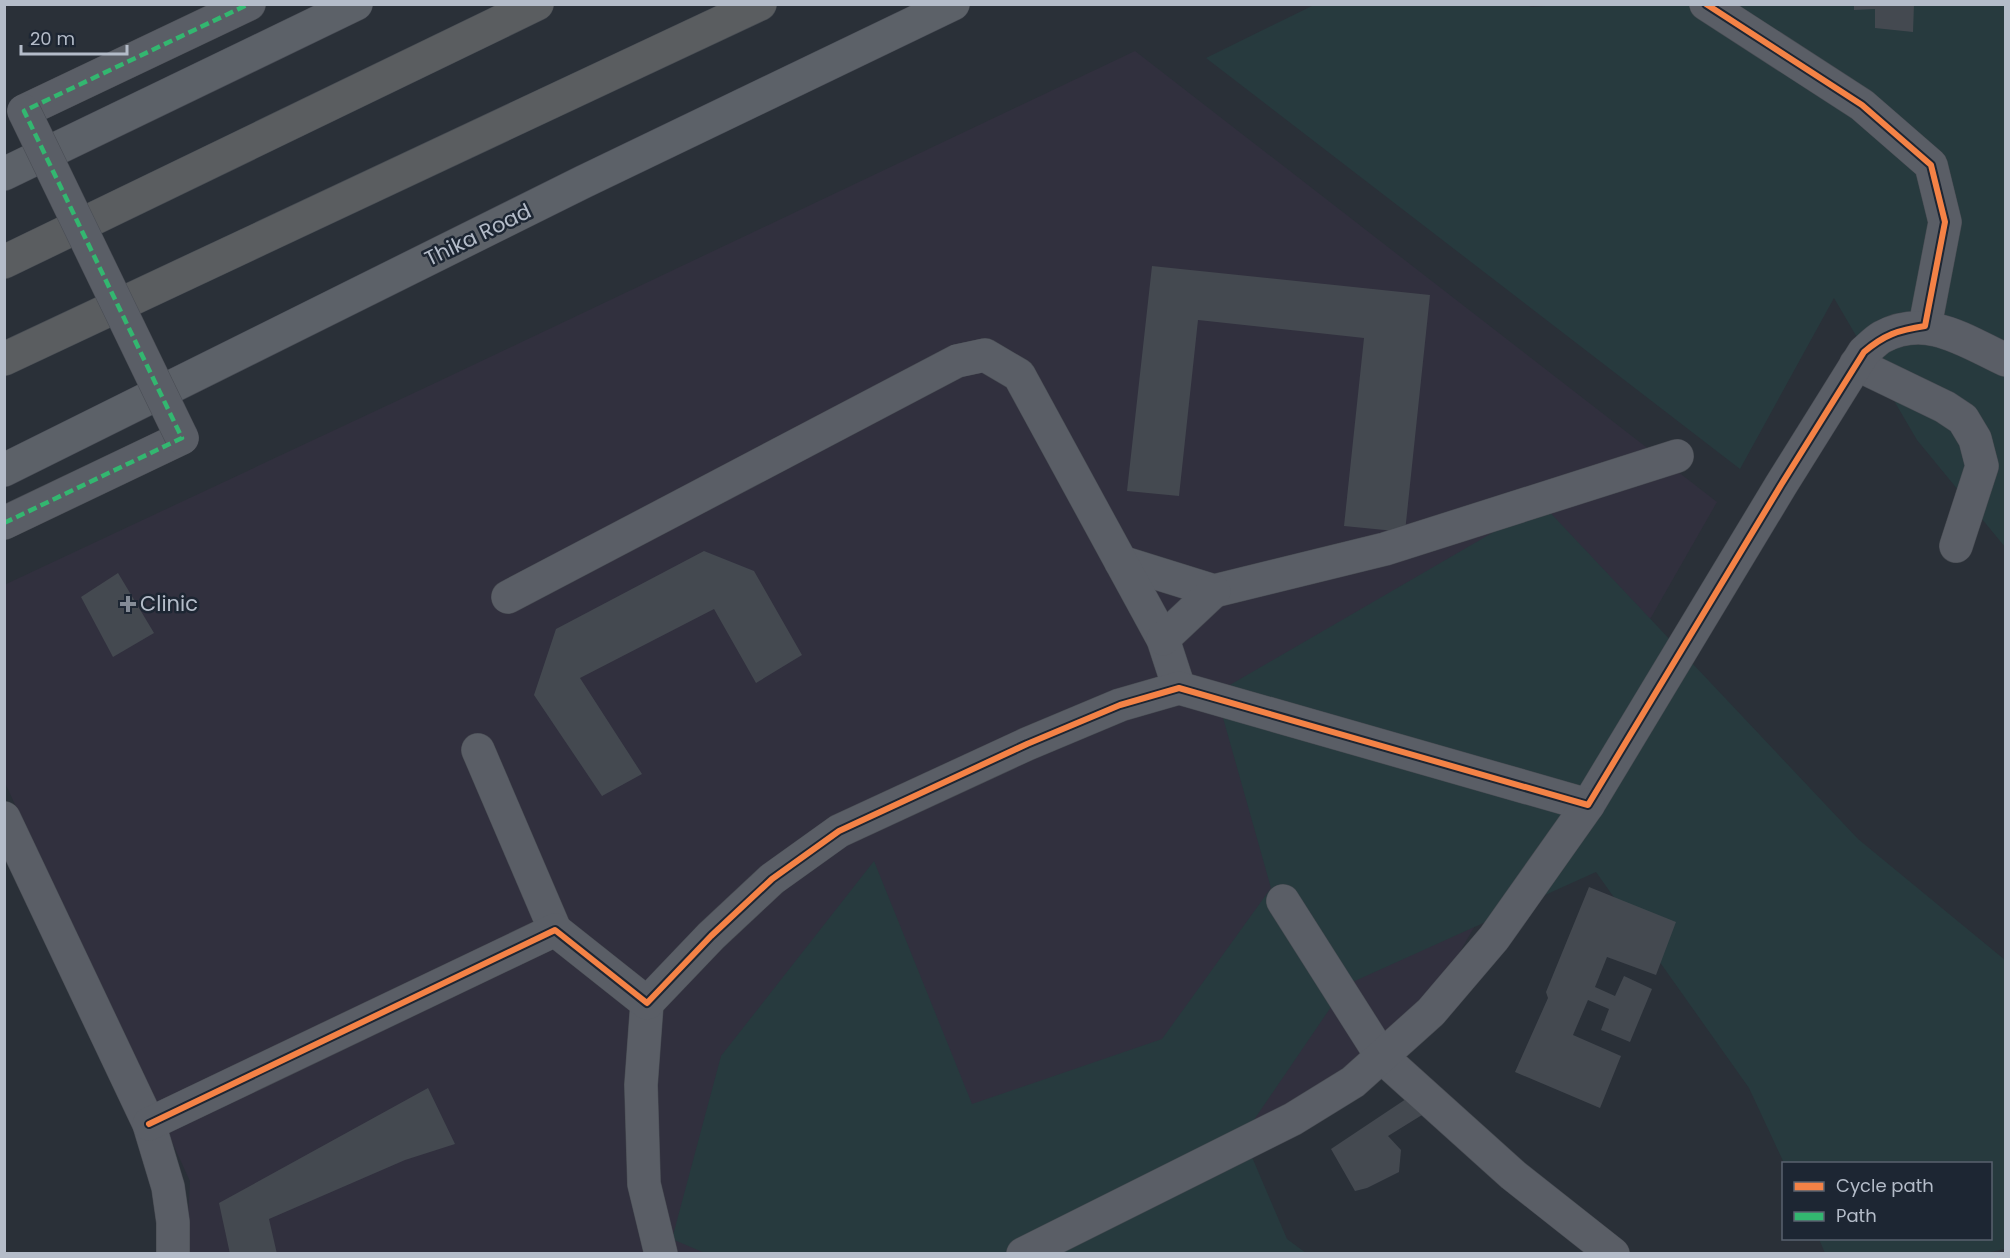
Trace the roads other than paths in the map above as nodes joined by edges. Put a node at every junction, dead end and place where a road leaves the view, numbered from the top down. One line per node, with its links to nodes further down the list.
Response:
1 (249, 4): 15 (street, bridge)
2 (356, 4): 7 (main road)
3 (537, 4): 8 (highway)
4 (760, 4): 10 (highway)
5 (953, 4): 14 (main road, Thika Road)
6 (1706, 4): 9 (street)
7 (4, 174)
8 (4, 262)
9 (1925, 326): 11 (street); 12 (street)
10 (4, 359)
11 (2006, 360)
12 (1856, 364): 16 (street); 23 (street)
13 (1677, 456): 18 (street)
14 (4, 470)
15 (4, 523)
16 (1956, 546)
17 (1121, 562): 18 (street); 19 (street); 20 (street)
18 (1214, 591): 20 (street)
19 (508, 597)
20 (1162, 639): 21 (street)
21 (1179, 688): 23 (street); 27 (street)
22 (478, 750): 26 (street)
23 (1588, 805): 28 (street)
24 (4, 818): 29 (street)
25 (1283, 901): 28 (street)
26 (555, 930): 27 (street); 29 (street)
27 (647, 1003): 31 (street)
28 (1382, 1057): 32 (street); 33 (street)
29 (149, 1124): 30 (street)
30 (173, 1254)
31 (661, 1254)
32 (1023, 1254)
33 (1613, 1254)

